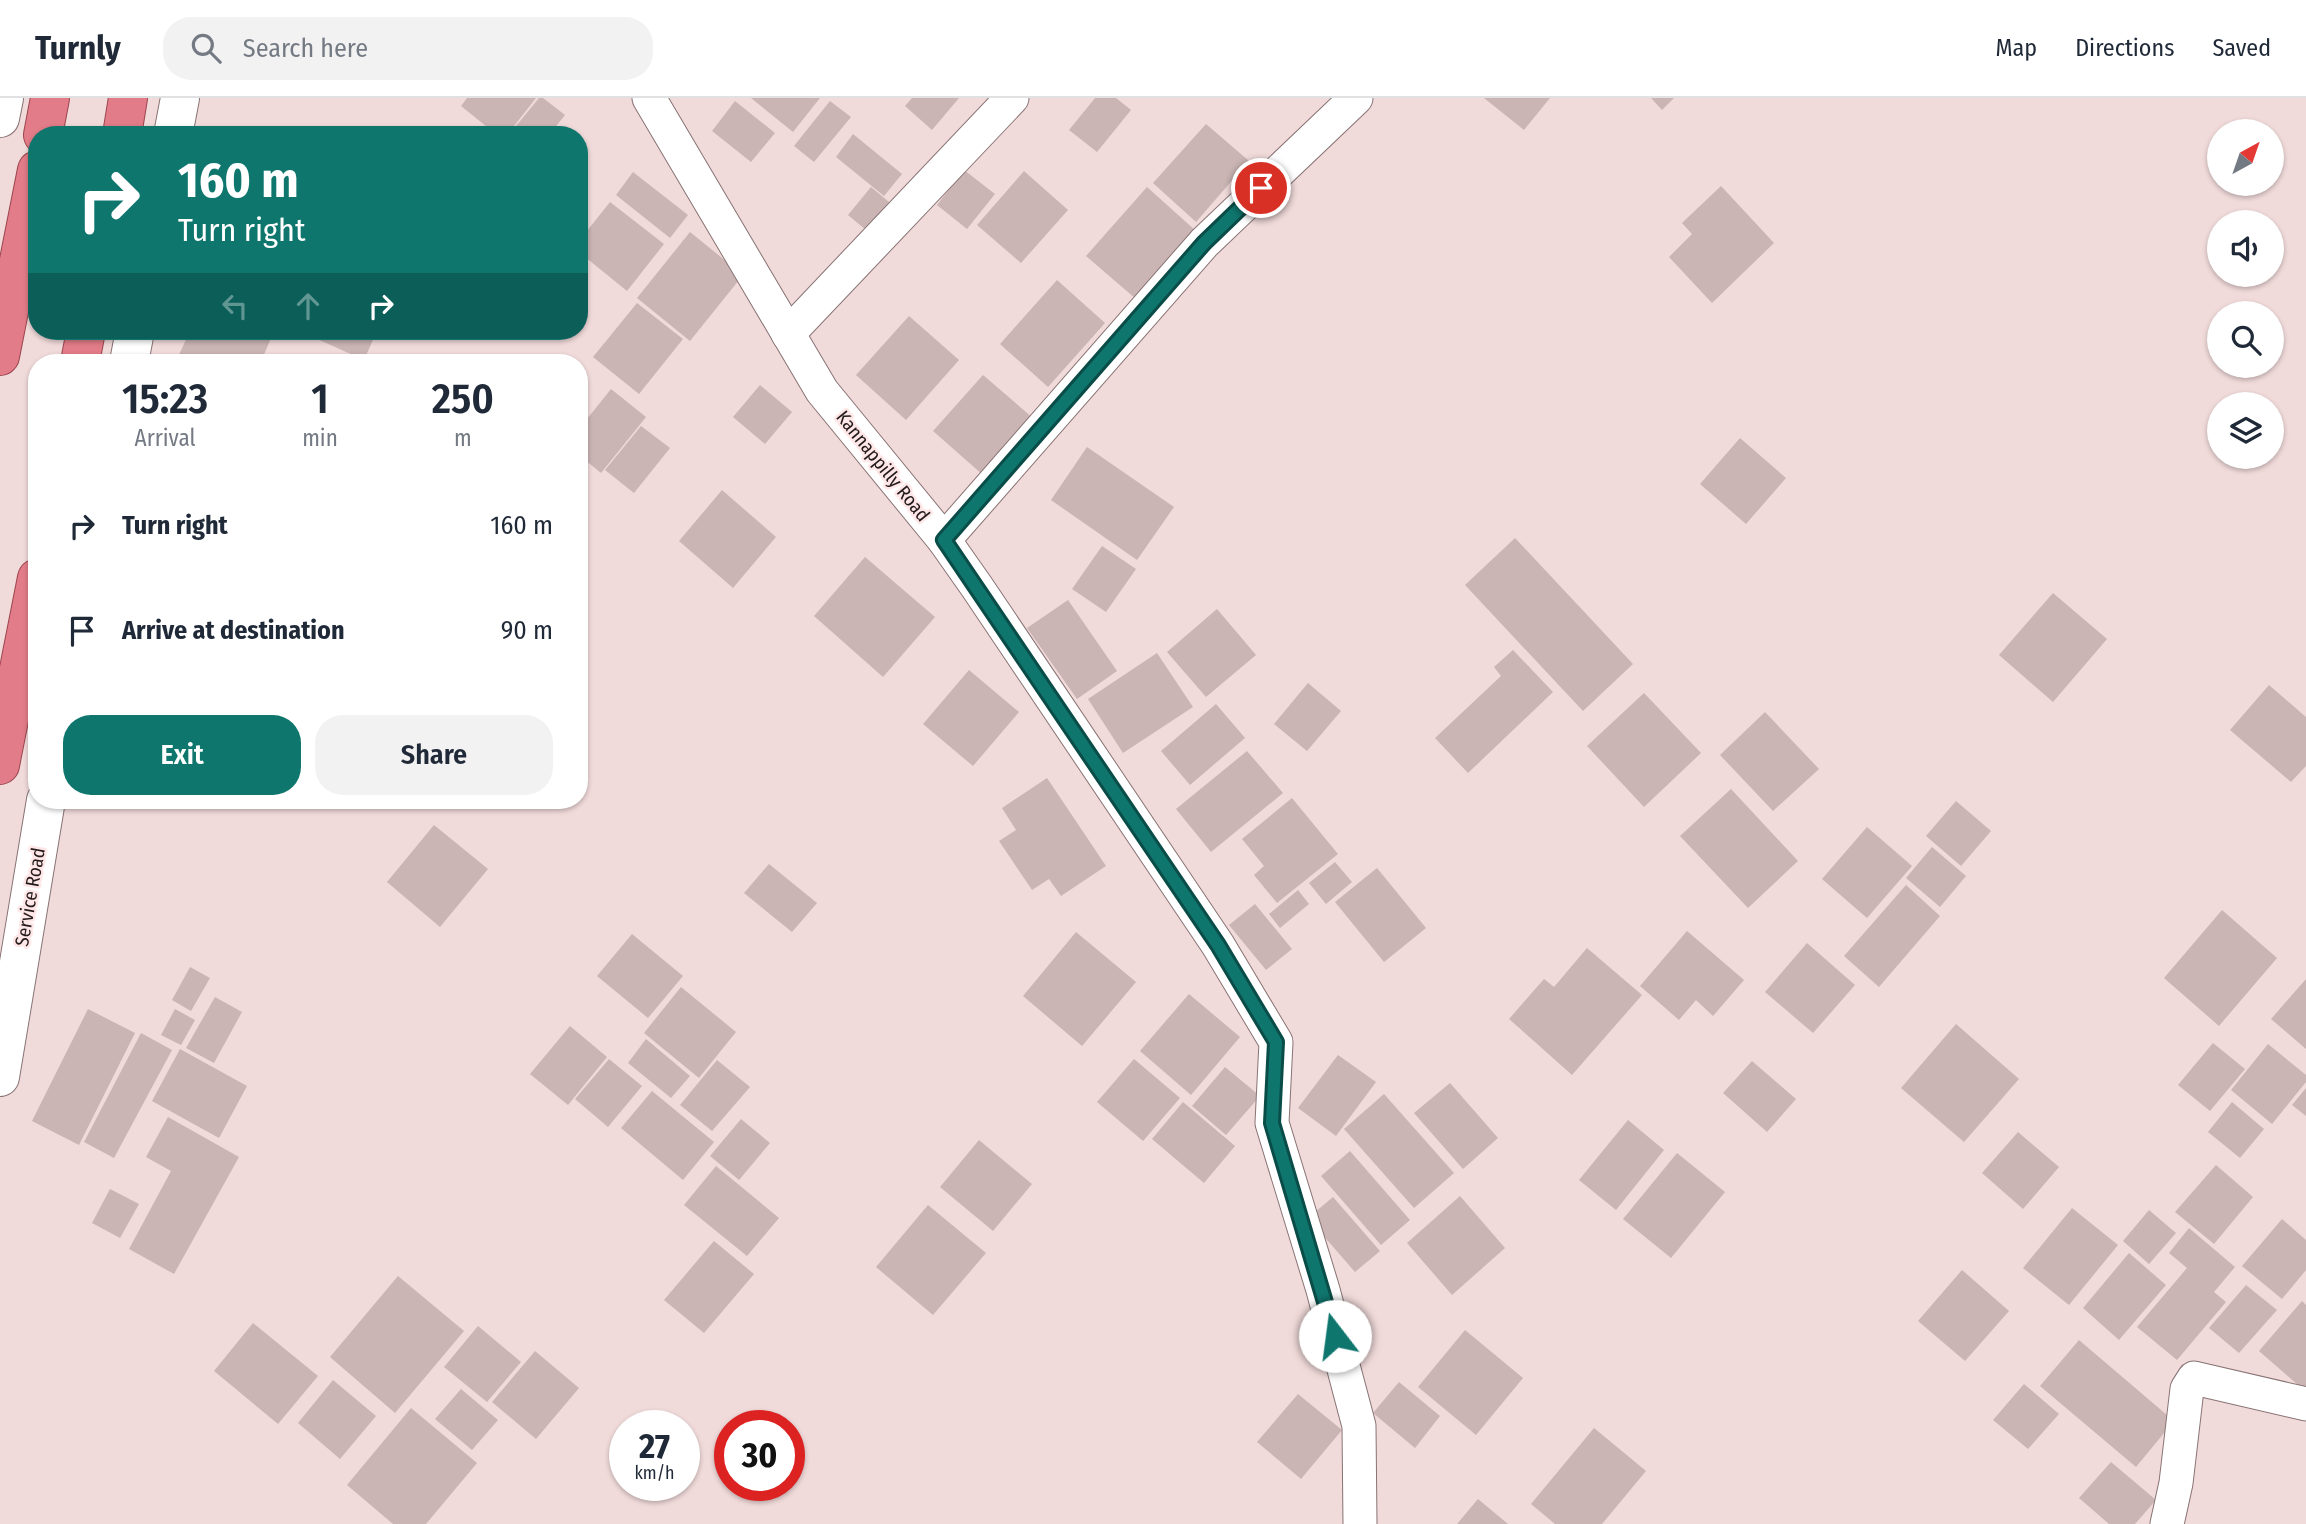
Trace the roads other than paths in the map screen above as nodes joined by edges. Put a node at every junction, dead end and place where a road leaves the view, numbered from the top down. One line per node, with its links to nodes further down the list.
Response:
1 (4, 98): 8 (street)
2 (50, 98): 9 (highway)
3 (128, 98): 10 (highway)
4 (180, 98): 11 (street)
5 (649, 98): 13 (street, Kannappilly Road)
6 (1012, 98): 13 (street)
7 (1356, 98): 15 (street)
8 (0, 118)
9 (45, 126)
10 (123, 126)
11 (175, 126)
12 (28, 215): 14 (highway)
13 (788, 334): 15 (street, Kannappilly Road)
14 (0, 356)
15 (944, 540): 21 (street, Kannappilly Road)
16 (28, 623): 17 (highway)
17 (0, 765)
18 (45, 809): 19 (street, Service Road)
19 (0, 1077)
20 (2306, 1404): 22 (street)
21 (1360, 1524)
22 (2167, 1524)

